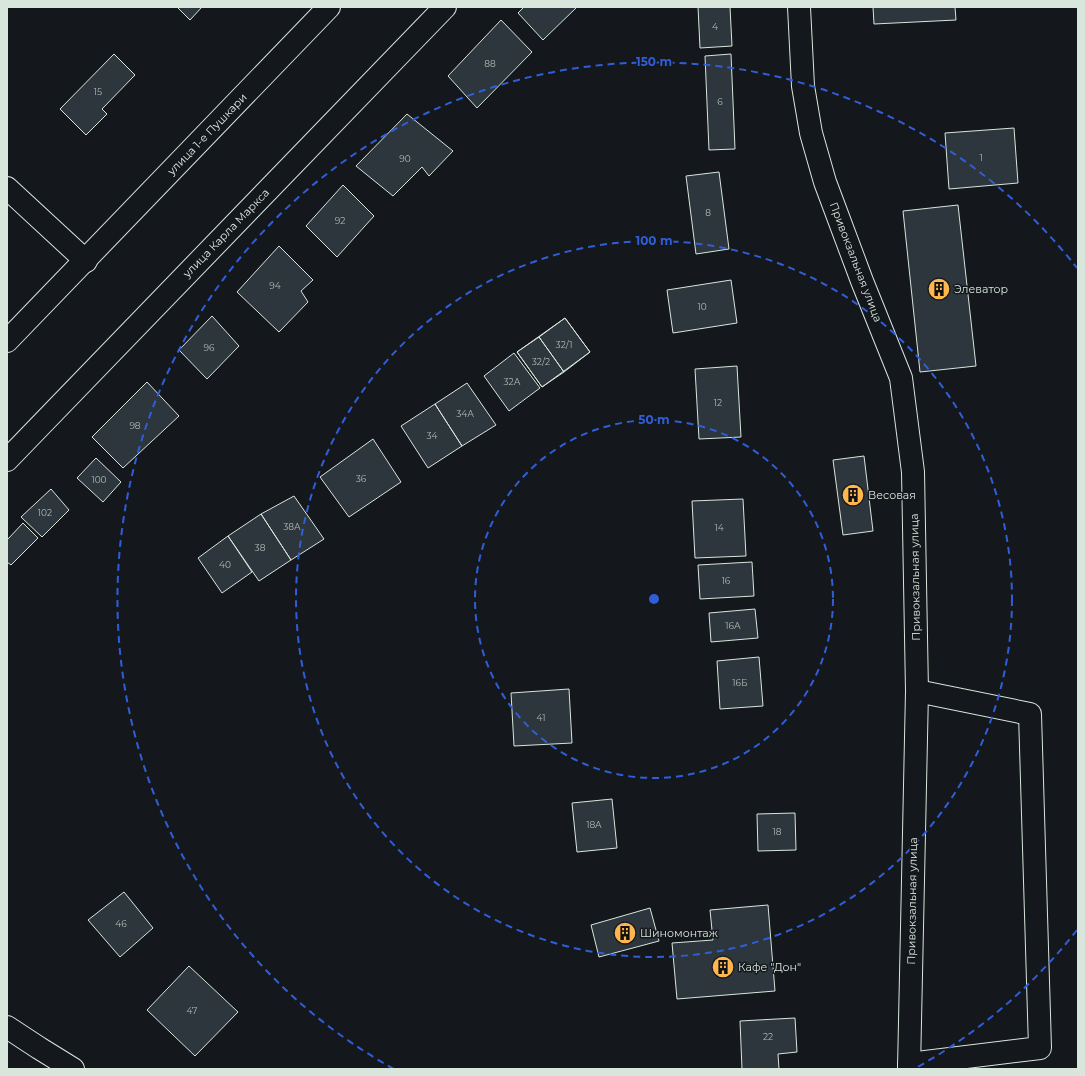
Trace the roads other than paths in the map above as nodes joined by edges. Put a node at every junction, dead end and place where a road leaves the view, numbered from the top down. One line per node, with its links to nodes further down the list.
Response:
1 (329, 7): 5 (main road, улица 1-е Пушкари)
2 (445, 7): 7 (main road, улица Карла Маркса)
3 (799, 7): 8 (main road, Привокзальная улица)
4 (7, 188): 5 (main road)
5 (86, 261): 6 (main road, улица 1-е Пушкари)
6 (7, 341)
7 (7, 460)
8 (917, 691): 10 (main road, Привокзальная улица); 10 (main road)
9 (7, 1027): 11 (main road)
10 (909, 1066)
11 (73, 1069)

